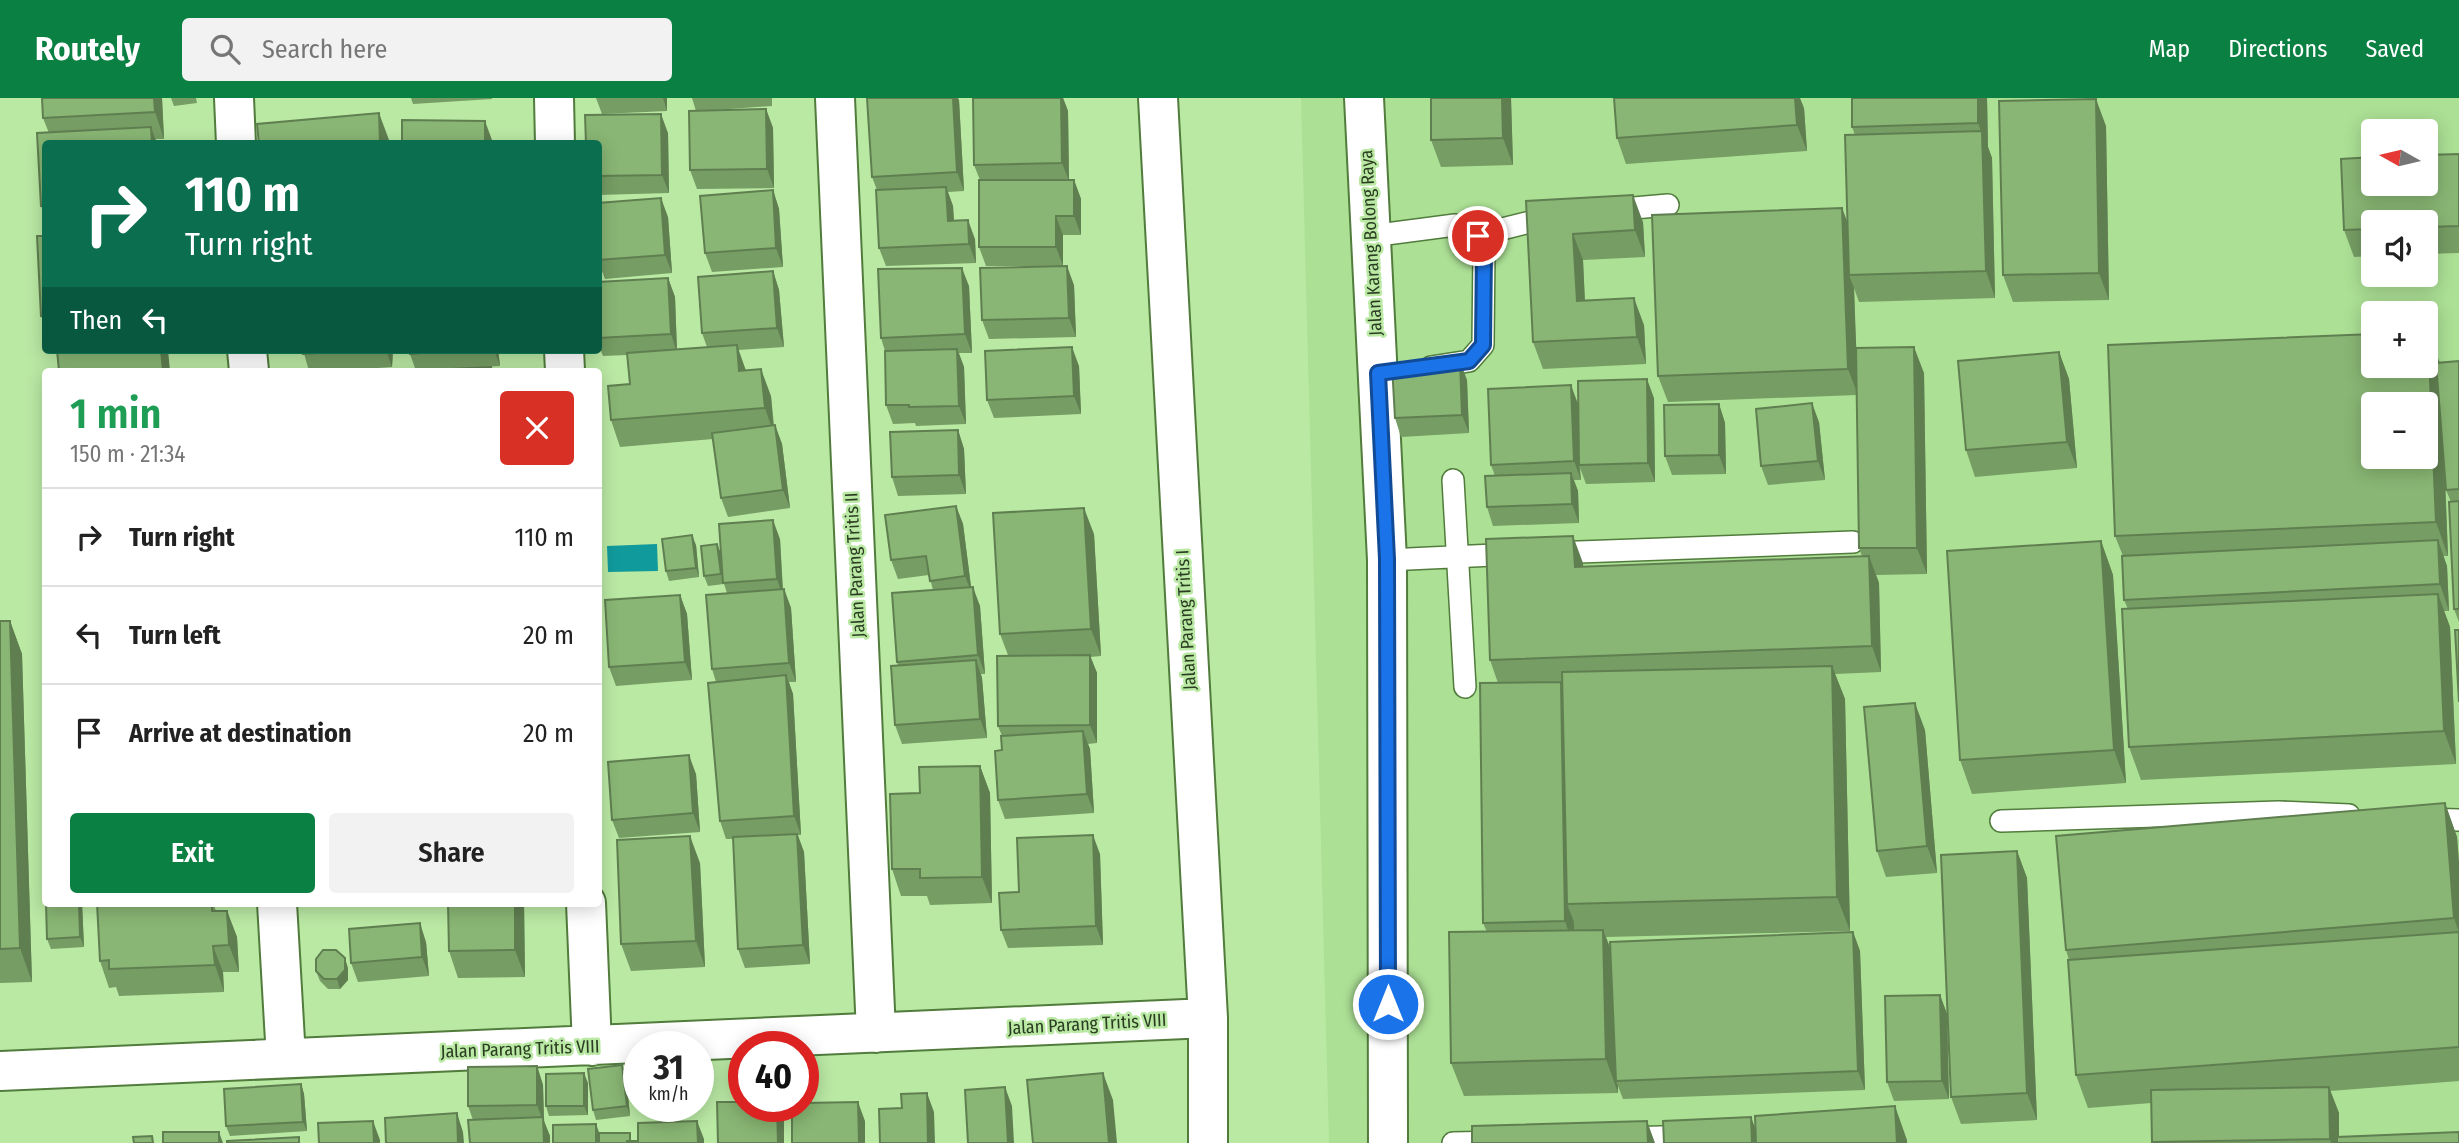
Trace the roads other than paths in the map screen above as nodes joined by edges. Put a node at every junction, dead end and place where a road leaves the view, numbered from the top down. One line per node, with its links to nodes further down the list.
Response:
1 (234, 98): 6 (street)
2 (554, 98): 7 (street)
3 (835, 98): 24 (street, Jalan Parang Tritis II)
4 (1158, 98): 23 (street, Jalan Parang Tritis I)
5 (1364, 98): 9 (street, Jalan Karang Bolong Raya)
6 (236, 140)
7 (555, 140)
8 (1668, 205): 10 (lane)
9 (1371, 236): 10 (lane); 11 (street, Jalan Karang Bolong Raya)
10 (1478, 236): 11 (lane)
11 (1378, 373): 15 (street, Jalan Karang Bolong Raya)
12 (1453, 480): 14 (lane)
13 (1853, 542): 14 (lane)
14 (1457, 556): 15 (lane); 16 (lane)
15 (1387, 559): 32 (street, Jalan Karang Bolong Raya)
16 (1465, 687)
17 (2376, 817): 20 (lane)
18 (2404, 818): 19 (lane)
19 (2459, 820)
20 (2001, 821)
21 (277, 907): 26 (street)
22 (586, 907): 25 (street)
23 (1208, 1017): 24 (street, Jalan Parang Tritis VIII); 31 (street, Jalan Parang Tritis I)
24 (876, 1033): 25 (street, Jalan Parang Tritis VIII)
25 (592, 1046): 26 (street, Jalan Parang Tritis VIII)
26 (286, 1058): 27 (street, Jalan Parang Tritis VIII)
27 (0, 1071)
28 (1710, 1135): 29 (lane)
29 (1602, 1139)
30 (1521, 1141): 33 (lane)
31 (1208, 1143)
32 (1388, 1143)
33 (1453, 1143)

